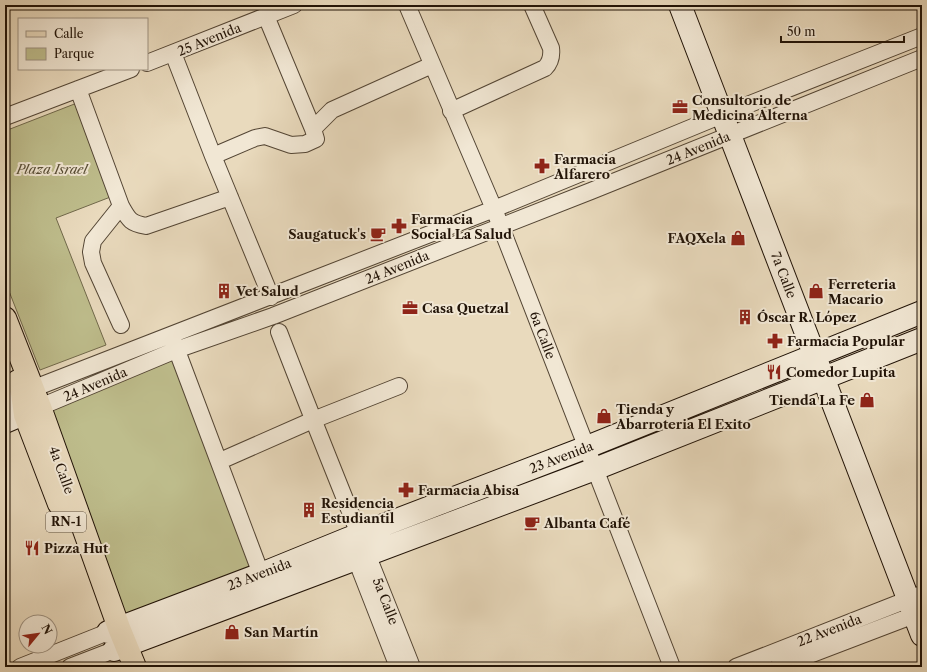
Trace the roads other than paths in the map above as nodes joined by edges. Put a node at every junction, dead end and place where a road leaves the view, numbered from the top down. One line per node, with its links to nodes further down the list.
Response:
1 (294, 5): 5 (street, 25 Avenida)
2 (407, 5): 10 (street, 6a Calle)
3 (532, 5): 13 (street)
4 (680, 5): 15 (street, 7a Calle)
5 (266, 16): 7 (street, 25 Avenida); 16 (street)
6 (922, 36): 15 (street, 24 Avenida)
7 (174, 53): 9 (street, 25 Avenida); 17 (street)
8 (922, 58): 15 (street, 24 Avenida)
9 (148, 63)
10 (432, 65): 13 (street, 6a Calle); 16 (street)
11 (128, 70): 12 (street)
12 (78, 89): 14 (street); 19 (street)
13 (451, 111): 20 (street, 6a Calle)
14 (5, 117)
15 (727, 125): 20 (street, 24 Avenida); 21 (street, 24 Avenida); 30 (street, 7a Calle)
16 (313, 129): 17 (street)
17 (213, 156): 18 (street)
18 (230, 197): 19 (street); 22 (street)
19 (121, 206): 25 (street)
20 (494, 209): 21 (street, 6a Calle); 22 (street, 24 Avenida)
21 (500, 226): 28 (street, 24 Avenida); 35 (street, 6a Calle)
22 (271, 297): 28 (street, 24 Avenida)
23 (922, 312): 30 (street, 23 Avenida)
24 (5, 318): 33 (main road, 4a Calle / RN-1)
25 (121, 325)
26 (279, 332): 34 (street, 5a Calle)
27 (922, 339): 31 (street, 23 Avenida)
28 (174, 343): 33 (street, 24 Avenida); 36 (street)
29 (5, 349): 33 (main road, 4a Calle / RN-1)
30 (814, 356): 31 (street, 7a Calle); 35 (street, 23 Avenida)
31 (823, 377): 37 (street, 23 Avenida); 41 (street, 7a Calle)
32 (399, 386): 34 (street)
33 (22, 404): 43 (main road, 4a Calle / RN-1)
34 (313, 420): 36 (street); 38 (street, 5a Calle)
35 (587, 447): 37 (street, 6a Calle); 38 (street, 23 Avenida)
36 (220, 461): 40 (street)
37 (595, 469): 39 (street, 23 Avenida); 49 (street, 6a Calle)
38 (353, 537): 39 (street, 5a Calle); 40 (street, 23 Avenida)
39 (362, 557): 43 (street, 23 Avenida); 47 (street, 5a Calle); 48 (street, 5a Calle)
40 (261, 574): 43 (street, 23 Avenida)
41 (917, 605): 42 (street, 7a Calle); 50 (street, 22 Avenida); 51 (street, 22 Avenida)
42 (922, 635)
43 (118, 645): 44 (street, 23 Avenida); 45 (street, 23 Avenida); 46 (main road, 4a Calle / RN-1)
44 (20, 667)
45 (70, 667)
46 (135, 667)
47 (398, 667)
48 (412, 667)
49 (672, 667)
50 (736, 667)
51 (778, 667)

